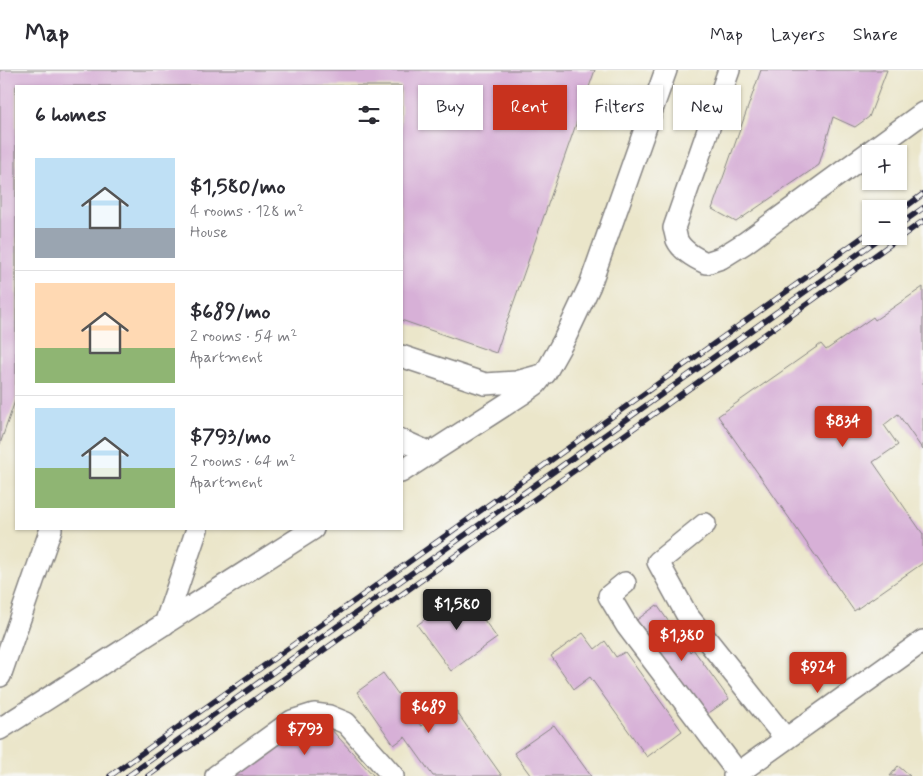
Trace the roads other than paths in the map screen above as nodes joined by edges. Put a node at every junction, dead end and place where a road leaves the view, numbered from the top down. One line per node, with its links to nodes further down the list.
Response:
1 (666, 70): 5 (street)
2 (729, 70): 3 (street)
3 (923, 113)
4 (403, 357): 5 (street)
5 (545, 374): 7 (street)
6 (403, 441): 7 (street)
7 (430, 454): 8 (street)
8 (403, 471)
9 (705, 524): 18 (street)
10 (51, 530): 16 (street)
11 (197, 530): 14 (street)
12 (310, 530): 14 (street)
13 (625, 583): 19 (street)
14 (165, 624): 17 (street)
15 (923, 641): 18 (street)
16 (0, 676)
17 (0, 730)
18 (786, 739): 19 (street)
19 (736, 775)
20 (216, 776): 21 (street)
21 (393, 776)

